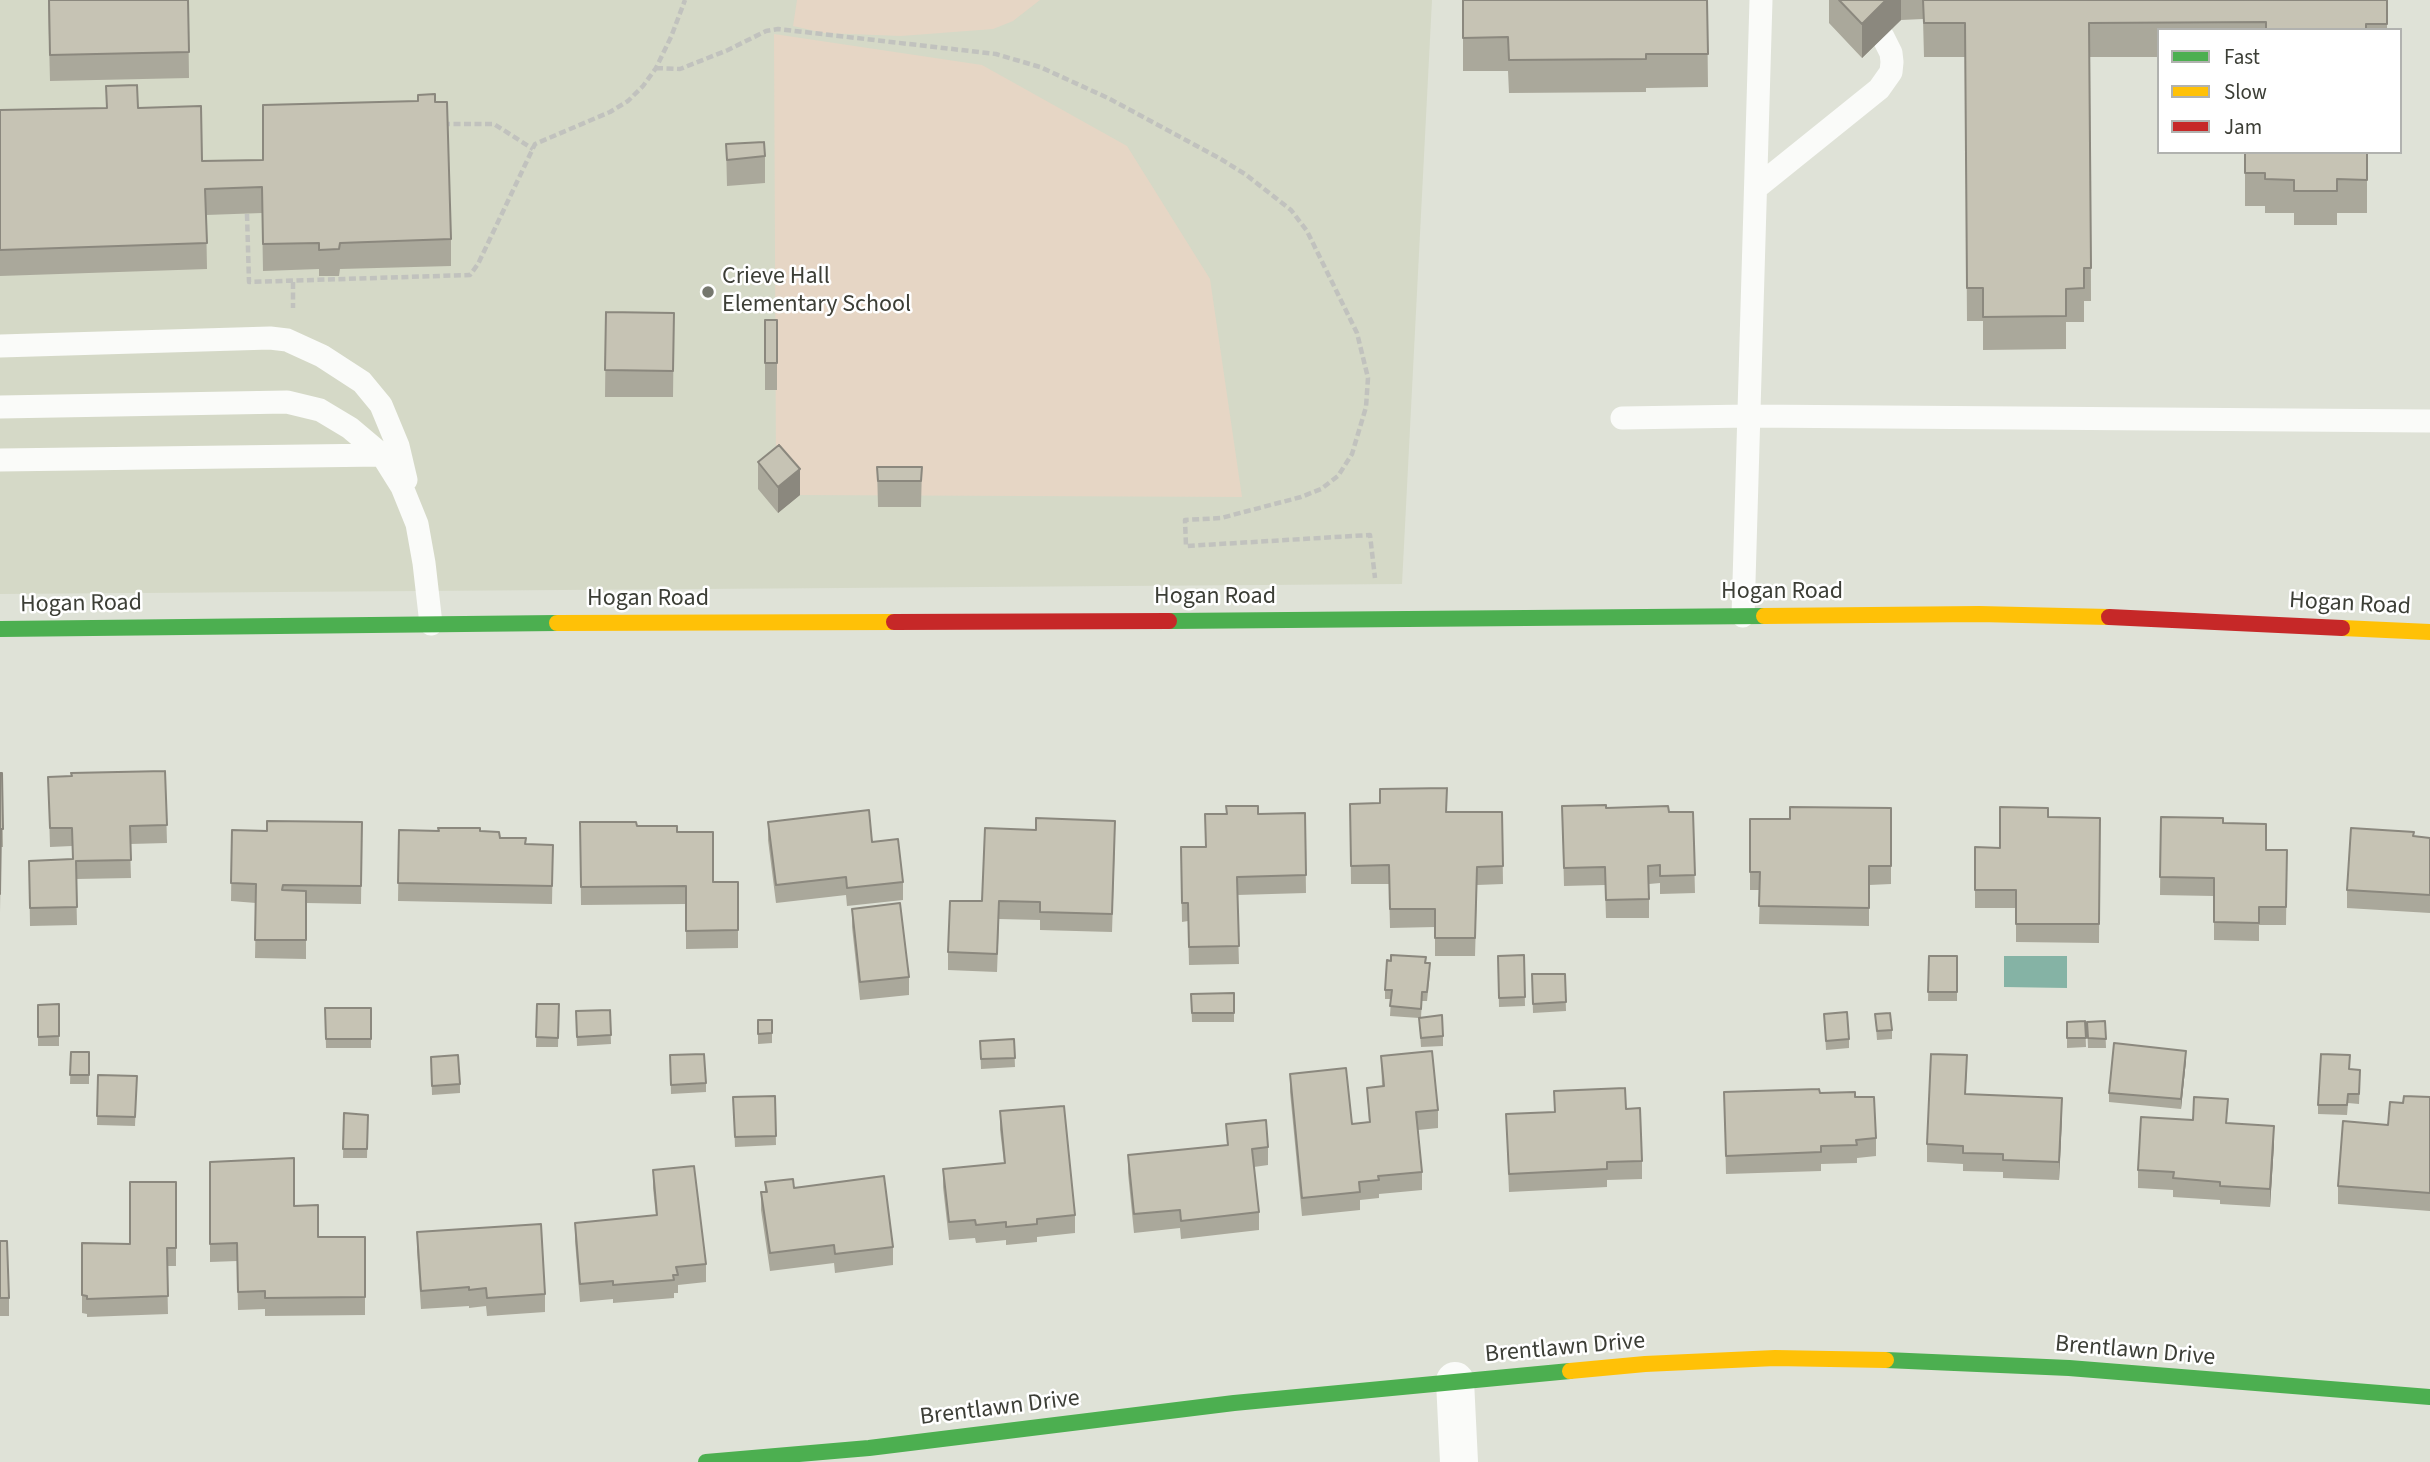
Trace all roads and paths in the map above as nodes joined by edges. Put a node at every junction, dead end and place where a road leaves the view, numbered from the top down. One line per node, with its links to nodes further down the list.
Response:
1 (685, 0): 4 (path)
2 (1761, 0): 7 (lane)
3 (1883, 37): 7 (lane)
4 (656, 68): 6 (path); 17 (path)
5 (440, 124): 6 (path)
6 (533, 149): 8 (path)
7 (1756, 188): 11 (lane)
8 (247, 214)
9 (0, 346): 16 (lane)
10 (0, 407): 14 (lane)
11 (1749, 416): 12 (lane); 13 (lane); 18 (lane)
12 (1622, 418)
13 (2430, 421)
14 (382, 455): 15 (lane); 16 (lane)
15 (0, 460)
16 (417, 524): 19 (lane)
17 (1375, 581)
18 (1743, 616): 19 (street, Hogan Road); 21 (street, Hogan Road)
19 (430, 624): 20 (street, Hogan Road)
20 (0, 629)
21 (2430, 632)
22 (1455, 1381): 23 (street, Brentlawn Drive); 24 (street, Brentlawn Drive); 25 (street)
23 (2430, 1397)
24 (706, 1462)
25 (1459, 1462)

